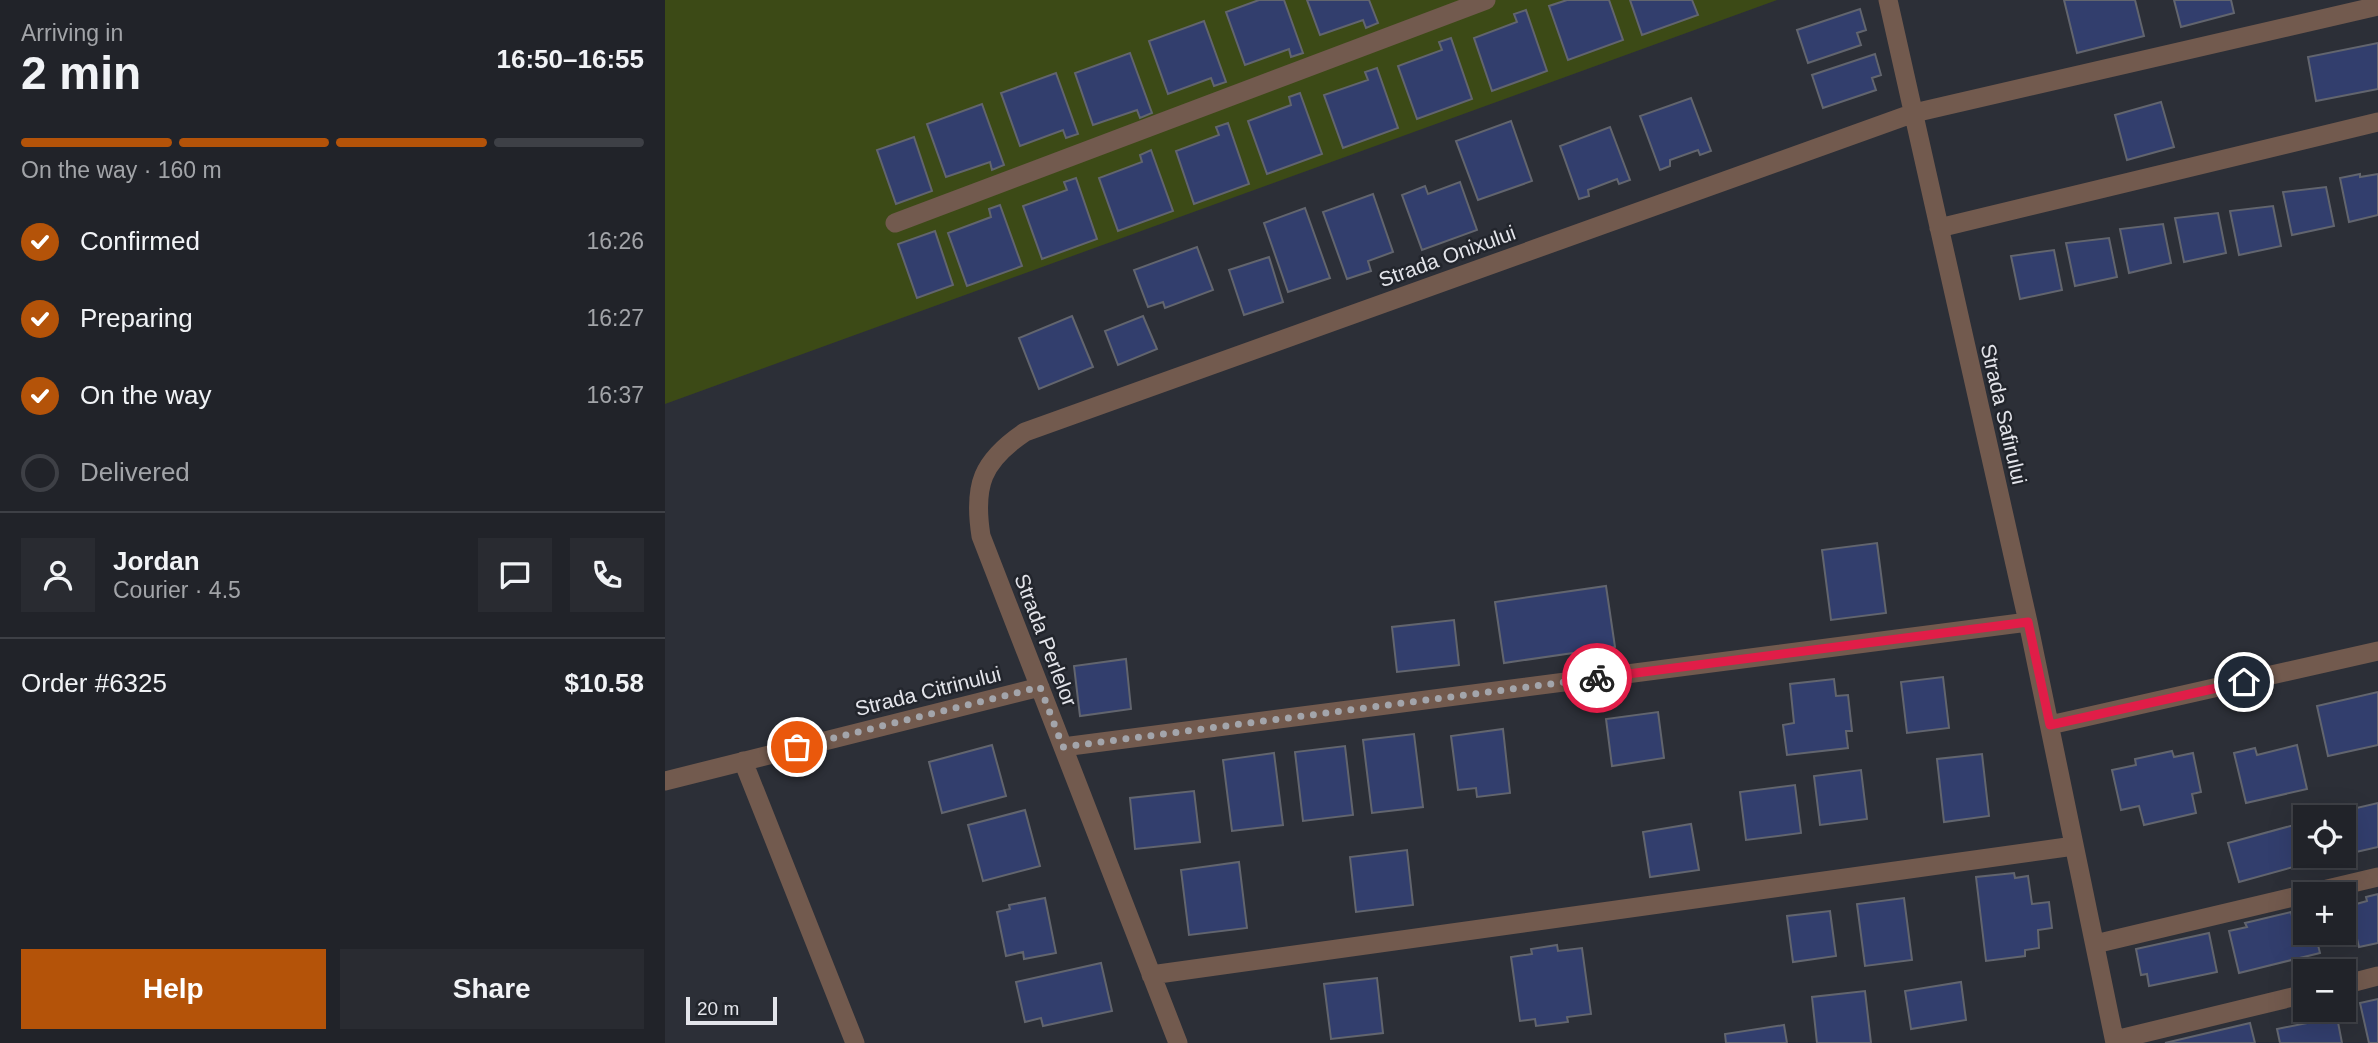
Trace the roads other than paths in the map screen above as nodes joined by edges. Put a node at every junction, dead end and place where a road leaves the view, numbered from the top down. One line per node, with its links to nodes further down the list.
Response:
1 (1486, 0): 6 (street)
2 (1888, 0): 4 (street, Strada Safirului)
3 (2378, 6): 4 (street)
4 (1914, 113): 7 (street, Strada Safirului); 8 (street, Strada Onixului)
5 (2378, 121): 7 (street)
6 (895, 223)
7 (1939, 228): 9 (street, Strada Safirului)
8 (999, 449): 11 (street, Strada Perlelor)
9 (2028, 622): 12 (street, Strada Safirului); 13 (street)
10 (2378, 651): 12 (street)
11 (1040, 687): 13 (street, Strada Perlelor); 14 (street, Strada Citrinului)
12 (2050, 725): 16 (street, Strada Safirului)
13 (1063, 747): 19 (street, Strada Perlelor)
14 (743, 761): 15 (street, Strada Citrinului); 24 (street)
15 (665, 781)
16 (2074, 846): 18 (street, Strada Safirului); 19 (street)
17 (2378, 877): 18 (street)
18 (2095, 944): 23 (street, Strada Safirului)
19 (1151, 975): 25 (street, Strada Perlelor)
20 (2378, 976): 21 (street)
21 (2356, 982)
22 (2293, 997): 23 (street)
23 (2115, 1042)
24 (855, 1043)
25 (1178, 1043)

